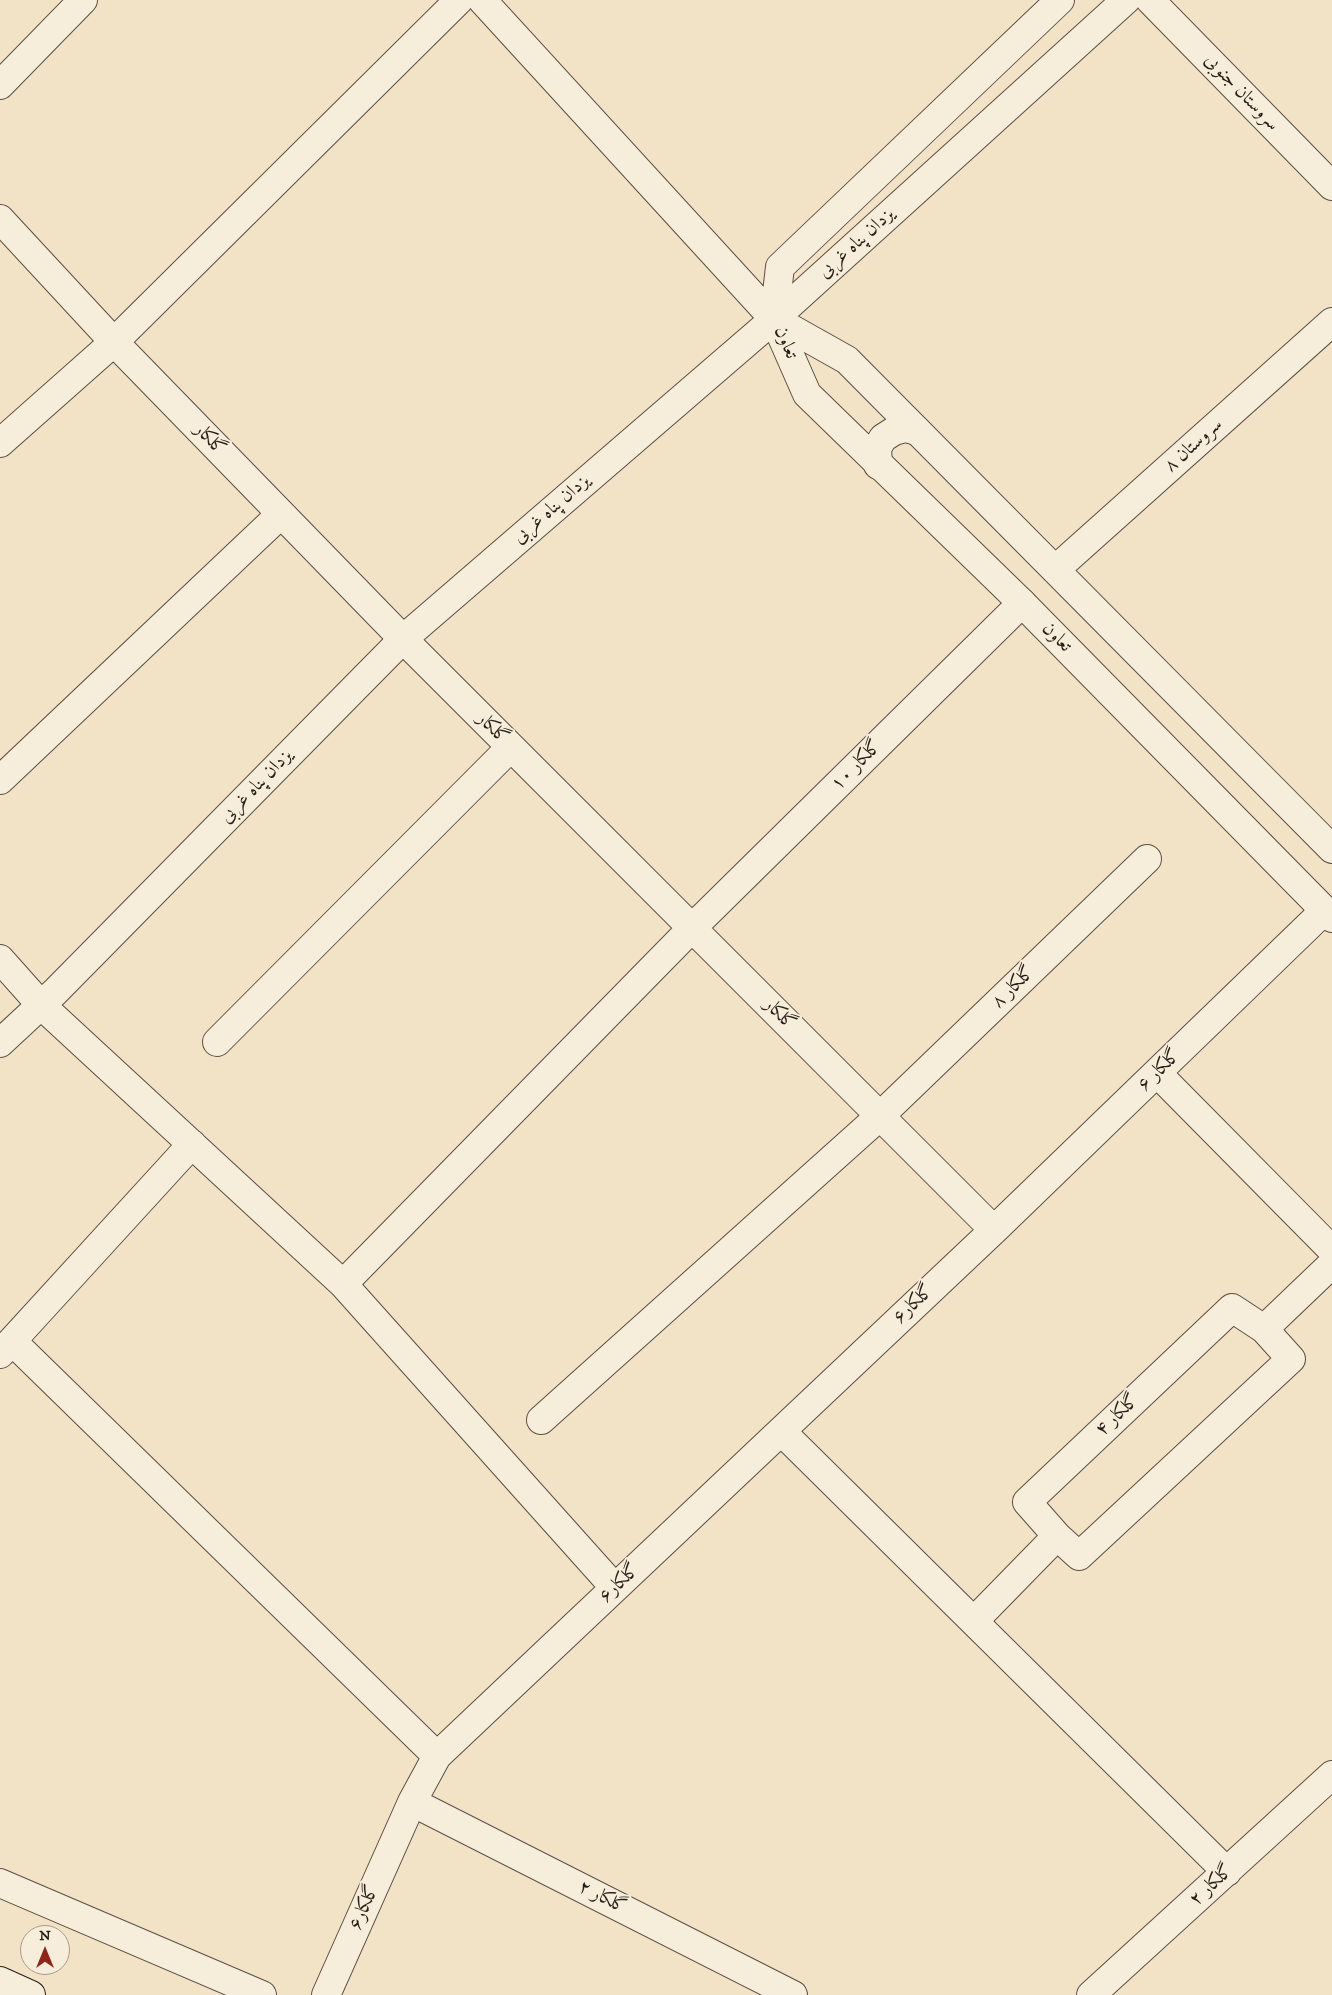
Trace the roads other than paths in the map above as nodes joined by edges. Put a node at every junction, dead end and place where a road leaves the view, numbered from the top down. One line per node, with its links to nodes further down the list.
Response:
1 (83, 0): 7 (street)
2 (459, 0): 12 (street)
3 (482, 0): 10 (street)
4 (1060, 0): 10 (street)
5 (1126, 0): 10 (street, یزدان پناه غربی)
6 (1150, 0): 8 (street, سروستان جنوبی)
7 (0, 84)
8 (1332, 186)
9 (0, 219): 12 (street, گلکار)
10 (774, 319): 13 (street, تعاون); 15 (street, تعاون); 19 (street, یزدان پناه غربی)
11 (1332, 322): 17 (street, سروستان ۸)
12 (114, 342): 14 (street); 16 (street, گلکار)
13 (918, 431): 15 (street); 17 (street, تعاون)
14 (0, 443)
15 (878, 465): 18 (street, تعاون)
16 (281, 514): 19 (street, گلکار); 21 (street)
17 (1056, 569): 22 (street, تعاون)
18 (1022, 604): 24 (street, تعاون); 25 (street, گلکار ۱۰)
19 (402, 639): 20 (street, گلکار); 27 (street, یزدان پناه غربی)
20 (510, 748): 25 (street, گلکار); 28 (street)
21 (0, 780)
22 (1332, 849)
23 (1147, 859): 31 (street, گلکار ۸)
24 (1328, 914): 30 (street, گلکار ۶)
25 (692, 928): 31 (street, گلکار); 36 (street, گلکار ۱۰)
26 (0, 959): 27 (street)
27 (41, 1005): 29 (street, یزدان پناه غربی); 32 (street)
28 (217, 1042)
29 (0, 1043)
30 (1158, 1074): 33 (street, گلکار ۶); 34 (street)
31 (880, 1116): 33 (street, گلکار); 39 (street, گلکار ۸)
32 (192, 1144): 36 (street); 38 (street)
33 (994, 1230): 40 (street, گلکار۶)
34 (1332, 1250)
35 (1332, 1264): 37 (street)
36 (343, 1284): 42 (street)
37 (1264, 1329): 41 (street); 41 (street, گلکار ۴)
38 (6, 1347): 44 (street)
39 (541, 1420)
40 (781, 1431): 42 (street, گلکار۶); 43 (street)
41 (1057, 1536): 43 (street)
42 (616, 1588): 44 (street, گلکار۶)
43 (974, 1621): 47 (street)
44 (437, 1756): 46 (street, گلکار۶)
45 (1332, 1775): 47 (street, گلکار ۲)
46 (412, 1802): 52 (street, گلکار۶); 53 (street, گلکار ۲)
47 (1227, 1872): 54 (street, گلکار ۲)
48 (0, 1883): 51 (street)
49 (0, 1981): 50 (street)
50 (32, 1995)
51 (262, 1995)
52 (326, 1995)
53 (793, 1995)
54 (1091, 1995)

